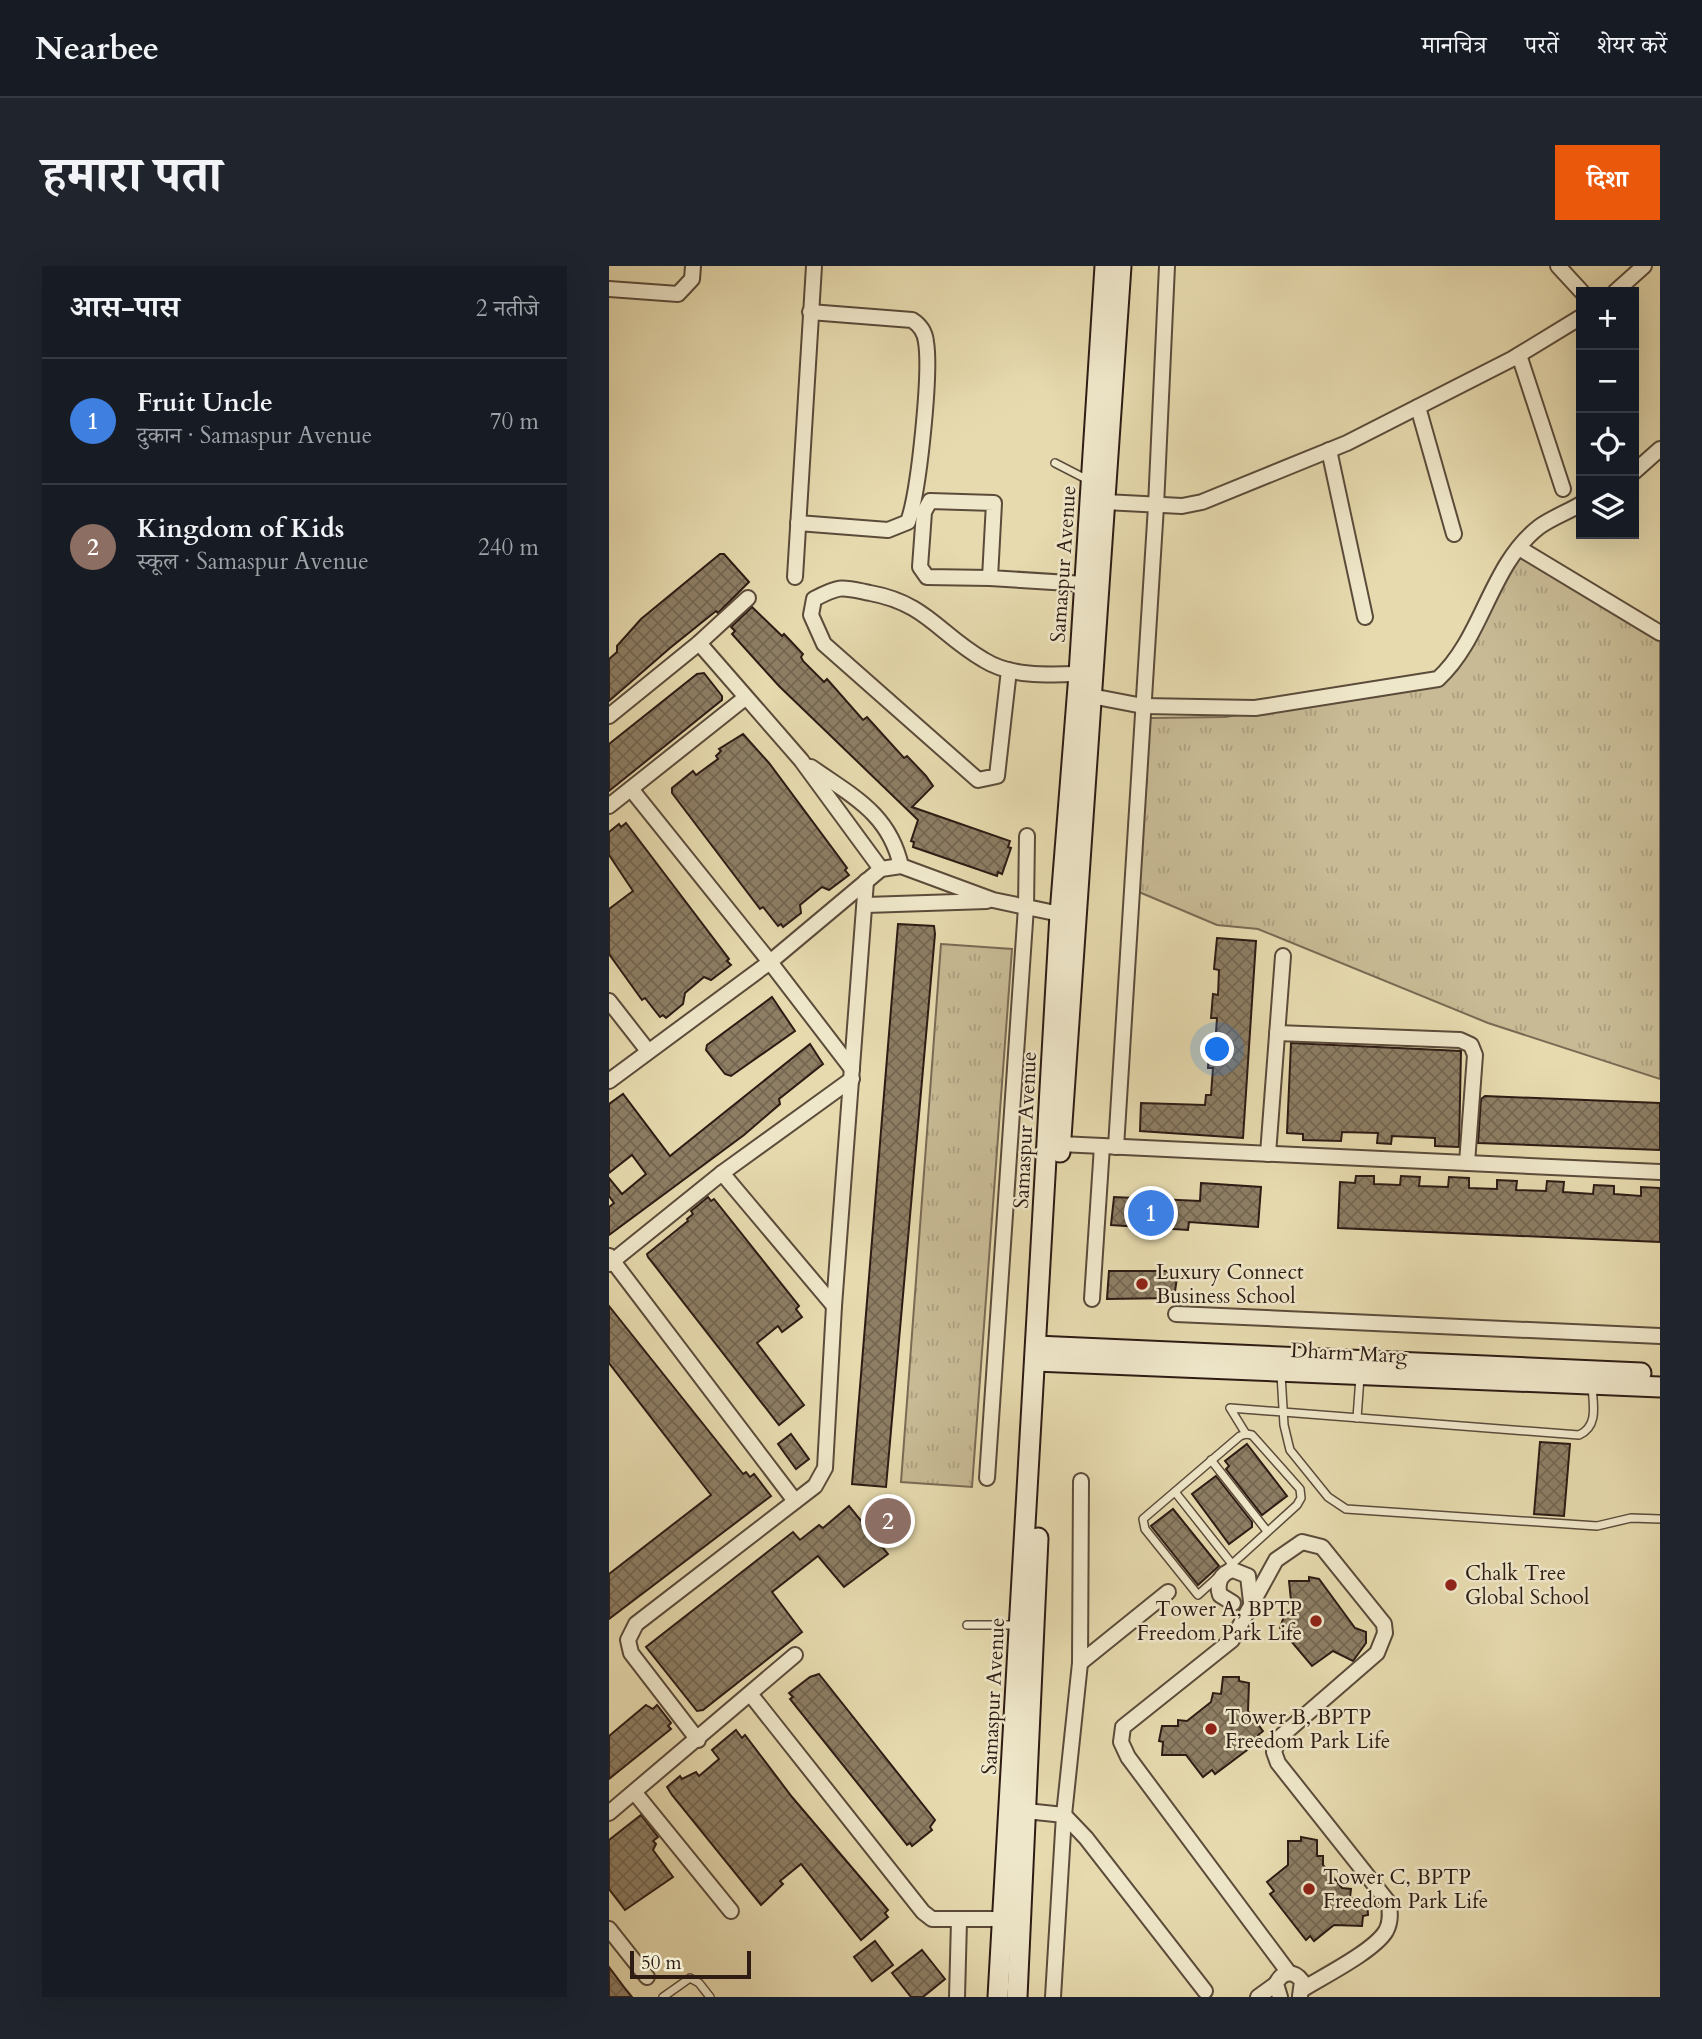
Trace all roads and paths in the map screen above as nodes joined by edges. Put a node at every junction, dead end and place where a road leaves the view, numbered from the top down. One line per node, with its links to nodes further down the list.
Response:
1 (693, 266): 10 (street)
2 (814, 266): 11 (street)
3 (1105, 266): 15 (main road, Samaspur Avenue)
4 (1121, 266): 15 (main road, Samaspur Avenue)
5 (1167, 266): 23 (street)
6 (1557, 266): 8 (street)
7 (1644, 266): 9 (street)
8 (1577, 287)
9 (1621, 287)
10 (609, 289)
11 (810, 312): 25 (street); 25 (street)
12 (1576, 320): 13 (street)
13 (1519, 355): 14 (street); 21 (street)
14 (1418, 407): 17 (street); 26 (street)
15 (1102, 428): 20 (main road, Samaspur Avenue); 22 (main road, Samaspur Avenue)
16 (1660, 449): 19 (street)
17 (1329, 450): 23 (street); 32 (street)
18 (1055, 463): 20 (lane)
19 (1639, 468)
20 (1091, 482): 30 (main road, Samaspur Avenue)
21 (1563, 489)
22 (1105, 502): 23 (street); 37 (main road, Samaspur Avenue)
23 (1156, 506): 39 (street)
24 (1576, 507): 27 (street)
25 (798, 523): 28 (street)
26 (1454, 534)
27 (1519, 548): 33 (street); 39 (street)
28 (795, 577)
29 (990, 578): 29 (street); 30 (street)
30 (1085, 584): 36 (main road, Samaspur Avenue)
31 (748, 598): 34 (street)
32 (1365, 617)
33 (1660, 633)
34 (699, 643): 38 (street); 40 (street)
35 (1009, 670): 35 (street); 36 (street)
36 (1079, 674): 51 (main road, Samaspur Avenue)
37 (1091, 696): 39 (street); 59 (main road, Samaspur Avenue)
38 (745, 698): 41 (street); 42 (street)
39 (1143, 706): 60 (street)
40 (609, 716)
41 (801, 760): 45 (street); 46 (street)
42 (631, 789): 43 (street); 53 (street)
43 (609, 806)
44 (1027, 836): 50 (street)
45 (901, 866): 46 (street); 48 (street)
46 (881, 869): 47 (street)
47 (866, 881): 49 (street); 53 (street)
48 (993, 901): 49 (street); 50 (street)
49 (866, 905): 57 (street)
50 (1026, 907): 51 (street); 80 (street)
51 (1060, 915): 70 (main road, Samaspur Avenue)
52 (1283, 956): 55 (street)
53 (770, 961): 56 (street); 57 (street)
54 (609, 1001): 56 (street)
55 (1277, 1032): 61 (street); 62 (street)
56 (648, 1051): 58 (street)
57 (852, 1074): 64 (street); 67 (street)
58 (609, 1081)
59 (1060, 1144): 60 (street); 70 (main road, Samaspur Avenue)
60 (1109, 1147): 61 (street); 66 (street)
61 (1268, 1154): 62 (street)
62 (1467, 1163): 63 (street)
63 (1660, 1172)
64 (722, 1173): 65 (street); 67 (street)
65 (610, 1260): 83 (street)
66 (1092, 1299)
67 (834, 1306): 83 (street)
68 (1176, 1314): 69 (street)
69 (1660, 1336)
70 (1041, 1353): 71 (main road, Dharm Marg); 72 (main road, Dharm Marg); 91 (main road, Samaspur Avenue); 97 (main road, Samaspur Avenue)
71 (1281, 1372): 73 (main road, Dharm Marg); 76 (lane)
72 (1660, 1374)
73 (1360, 1376): 74 (main road, Dharm Marg); 77 (lane)
74 (1592, 1385): 75 (main road, Dharm Marg); 77 (lane)
75 (1660, 1387)
76 (1283, 1412): 77 (lane); 78 (lane); 84 (lane)
77 (1357, 1418)
78 (1246, 1434): 79 (lane); 85 (lane)
79 (1212, 1460): 82 (lane); 85 (lane)
80 (987, 1478)
81 (1081, 1481): 93 (street)
82 (1175, 1492): 86 (lane); 86 (lane)
83 (795, 1501): 95 (street)
84 (1660, 1519)
85 (1267, 1531): 86 (lane)
86 (1232, 1564)
87 (1168, 1592): 93 (street)
88 (1233, 1603): 89 (street)
89 (1251, 1606): 104 (street); 108 (street)
90 (967, 1625): 91 (lane)
91 (1020, 1625): 101 (main road, Samaspur Avenue)
92 (795, 1655): 94 (street)
93 (1080, 1663): 99 (street)
94 (751, 1695): 95 (street); 102 (street)
95 (698, 1740): 96 (street)
96 (635, 1793): 98 (street); 100 (street)
97 (1026, 1811): 99 (street); 113 (main road, Samaspur Avenue)
98 (609, 1813)
99 (1064, 1815): 107 (street); 114 (street)
100 (731, 1911)
101 (1002, 1919): 102 (street); 112 (main road, Samaspur Avenue)
102 (959, 1921): 111 (street)
103 (609, 1929): 105 (street)
104 (1289, 1973): 106 (street); 108 (street)
105 (647, 1977)
106 (1278, 1990): 115 (street)
107 (1205, 1991)
108 (1301, 1993)
109 (663, 1997): 110 (lane)
110 (710, 1997)
111 (957, 1997)
112 (998, 1997)
113 (1017, 1997)
114 (1053, 1997)
115 (1258, 1997)

